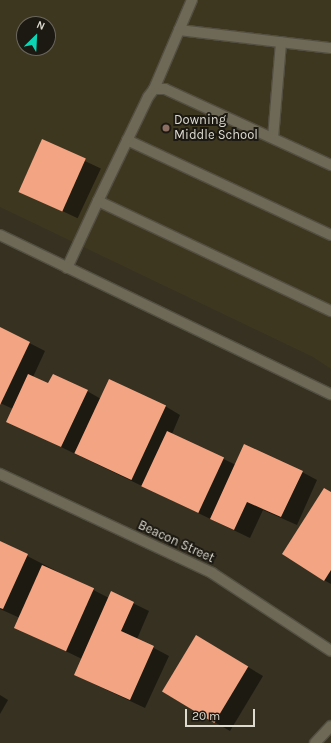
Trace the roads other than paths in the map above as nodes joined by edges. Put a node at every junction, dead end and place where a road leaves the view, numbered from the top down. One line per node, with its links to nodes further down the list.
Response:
1 (192, 0): 2 (street)
2 (179, 30): 3 (street); 5 (street)
3 (281, 42): 4 (street); 6 (street)
4 (331, 48)
5 (154, 89): 6 (street); 7 (street)
6 (273, 138): 8 (street)
7 (127, 140): 9 (street); 11 (street)
8 (331, 165)
9 (98, 201): 12 (street); 13 (street)
10 (0, 235): 12 (street)
11 (331, 235)
12 (67, 268): 14 (street)
13 (331, 311)
14 (331, 394)
15 (0, 474): 16 (street, Beacon Street)
16 (331, 651)
17 (331, 726): 18 (street)
18 (315, 743)

